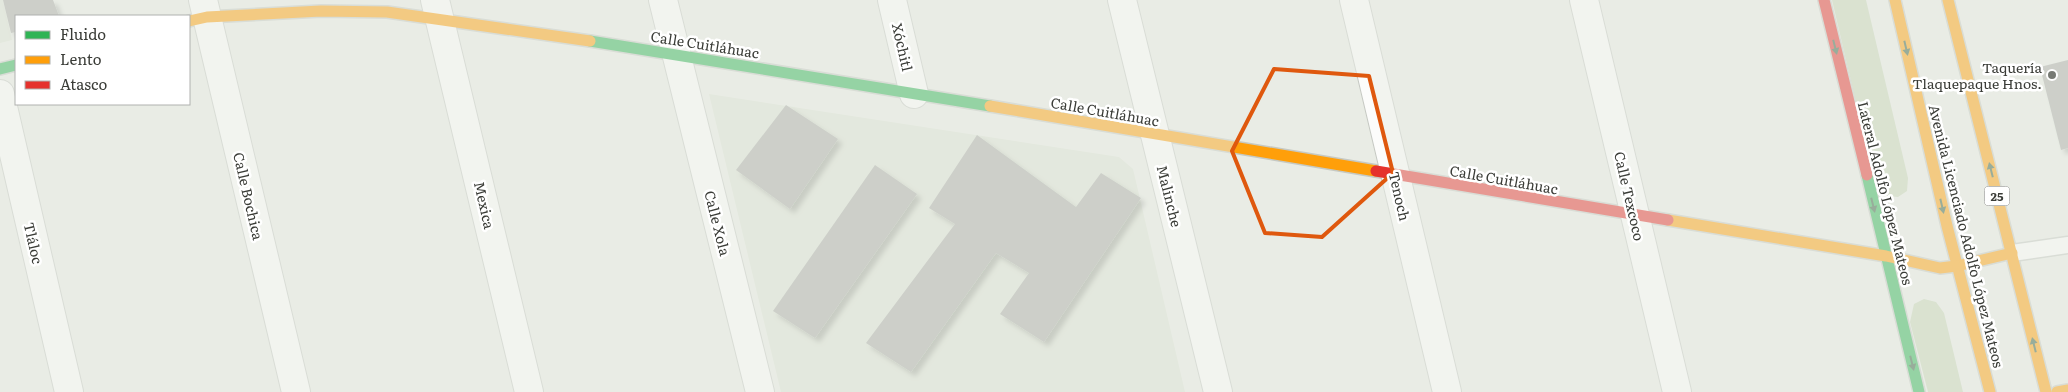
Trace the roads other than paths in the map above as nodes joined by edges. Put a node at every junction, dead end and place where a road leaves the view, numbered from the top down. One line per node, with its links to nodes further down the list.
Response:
1 (664, 0): 11 (street, Calle Xola)
2 (892, 0): 15 (street, Xóchitl)
3 (1122, 0): 16 (street, Malinche)
4 (1354, 0): 17 (street, Tenoch)
5 (1584, 0): 18 (street, Calle Texcoco)
6 (1824, 0): 21 (street, Lateral Adolfo López Mateos, one-way to 21)
7 (1895, 0): 22 (street, Avenida Licenciado Adolfo López Mateos, one-way to 22)
8 (1948, 0): 20 (street, 25, one-way to 8)
9 (438, 9): 10 (street, Calle Cuitláhuac); 11 (street, Calle Cuitláhuac); 26 (street, Mexica)
10 (199, 13): 25 (street, Calle Bochica)
11 (677, 54): 15 (street, Calle Cuitláhuac); 27 (street, Calle Xola)
12 (15, 65): 13 (street)
13 (0, 70)
14 (0, 94): 24 (street, Tláloc)
15 (914, 94): 16 (street, Calle Cuitláhuac)
16 (1155, 135): 17 (street, Calle Cuitláhuac); 28 (street, Malinche)
17 (1396, 176): 18 (street, Calle Cuitláhuac); 29 (street, Tenoch)
18 (1634, 216): 21 (street, Calle Cuitláhuac); 30 (street, Calle Texcoco)
19 (2068, 245): 20 (lane)
20 (2012, 253): 22 (street, Calle Cuitláhuac); 33 (street, 25, one-way to 20)
21 (1886, 256): 22 (street, Calle Cuitláhuac); 31 (street, Lateral Adolfo López Mateos, one-way to 31)
22 (1957, 266): 32 (street, Avenida Licenciado Adolfo López Mateos)
23 (2068, 390): 34 (street)
24 (68, 392)
25 (296, 392)
26 (529, 392)
27 (760, 392)
28 (1218, 392)
29 (1447, 392)
30 (1677, 392)
31 (1919, 392)
32 (1990, 392)
33 (2046, 392)
34 (2057, 392)

